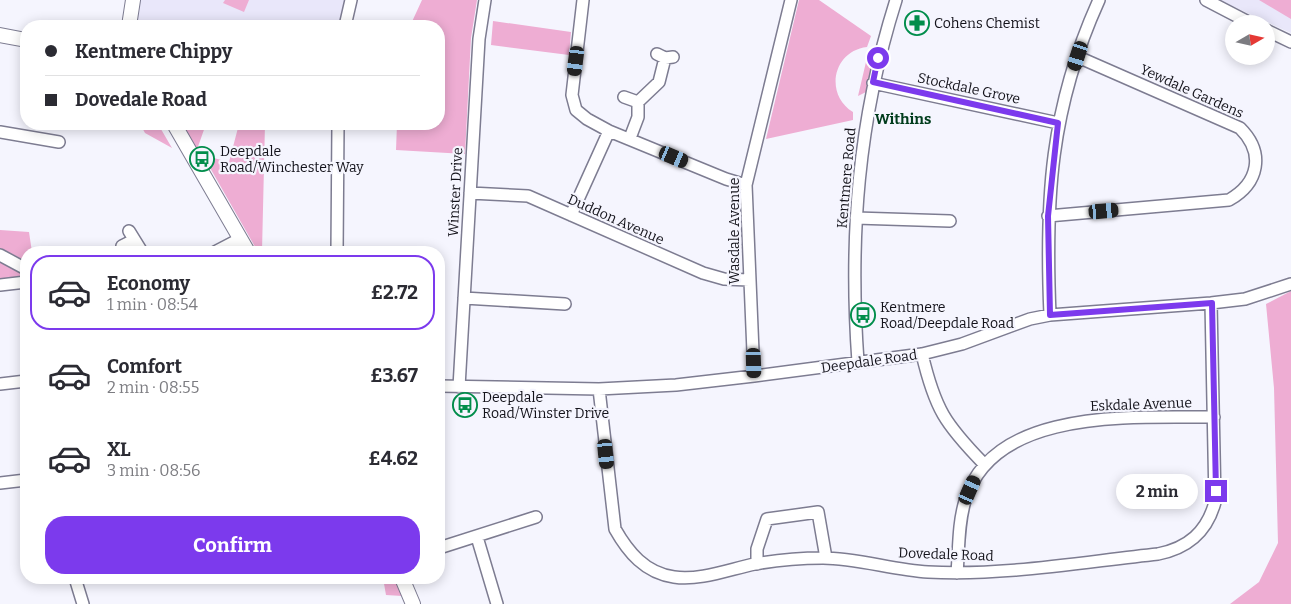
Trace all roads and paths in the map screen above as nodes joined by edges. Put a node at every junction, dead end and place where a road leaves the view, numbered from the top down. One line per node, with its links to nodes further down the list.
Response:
1 (133, 0): 10 (street)
2 (351, 0): 11 (street)
3 (485, 0): 29 (street, Winster Drive)
4 (583, 0): 24 (street)
5 (791, 0): 28 (street, Wasdale Avenue)
6 (896, 0): 18 (street, Kentmere Road)
7 (1099, 0): 17 (street)
8 (1206, 0): 9 (street)
9 (1235, 15)
10 (130, 20)
11 (346, 20)
12 (1275, 34): 15 (street)
13 (0, 35): 14 (street)
14 (20, 39)
15 (1291, 42)
16 (665, 56): 20 (street)
17 (1078, 56): 21 (street); 31 (street, Yewdale Gardens)
18 (873, 82): 21 (street, Stockdale Grove); 32 (street, Kentmere Road)
19 (624, 97): 20 (street)
20 (638, 102): 26 (street)
21 (1058, 123): 31 (street)
22 (177, 130): 34 (street)
23 (338, 130): 39 (street)
24 (609, 131): 26 (street); 30 (street)
25 (0, 132): 27 (street)
26 (630, 138): 28 (street)
27 (59, 142)
28 (746, 185): 42 (street, Wasdale Avenue)
29 (470, 193): 30 (street, Duddon Avenue); 46 (street, Winster Drive)
30 (571, 215): 42 (street, Duddon Avenue)
31 (1048, 216): 49 (street)
32 (856, 218): 33 (street); 51 (street, Kentmere Road)
33 (952, 220)
34 (240, 239): 37 (street); 38 (street)
35 (122, 246): 36 (street)
36 (138, 246)
37 (227, 246)
38 (244, 246)
39 (337, 246)
40 (0, 255): 41 (street)
41 (20, 266)
42 (749, 280): 52 (street, Wasdale Avenue)
43 (20, 283): 45 (street)
44 (1291, 284): 47 (street, Deepdale Road)
45 (0, 285)
46 (464, 298): 48 (street); 56 (street, Winster Drive)
47 (1212, 303): 49 (street, Deepdale Road); 58 (street, Dovedale Road)
48 (565, 304)
49 (1050, 315): 50 (street, Deepdale Road)
50 (922, 354): 51 (street, Deepdale Road); 59 (street)
51 (858, 362): 52 (street, Deepdale Road)
52 (754, 376): 57 (street, Deepdale Road)
53 (20, 382): 54 (street)
54 (0, 384)
55 (445, 386): 56 (street, Deepdale Road)
56 (459, 387): 57 (street, Deepdale Road)
57 (599, 389): 66 (street, Dovedale Road)
58 (1214, 417): 59 (street, Eskdale Avenue); 67 (street, Dovedale Road)
59 (984, 464): 67 (street)
60 (20, 480): 61 (street)
61 (0, 482)
62 (536, 517): 63 (street)
63 (477, 537): 64 (street); 72 (street)
64 (445, 546)
65 (826, 558): 66 (street, Dovedale Road); 66 (street); 67 (street, Dovedale Road)
66 (757, 564)
67 (957, 572)
68 (77, 584): 70 (street)
69 (405, 584): 71 (street)
70 (83, 604)
71 (413, 604)
72 (497, 604)

